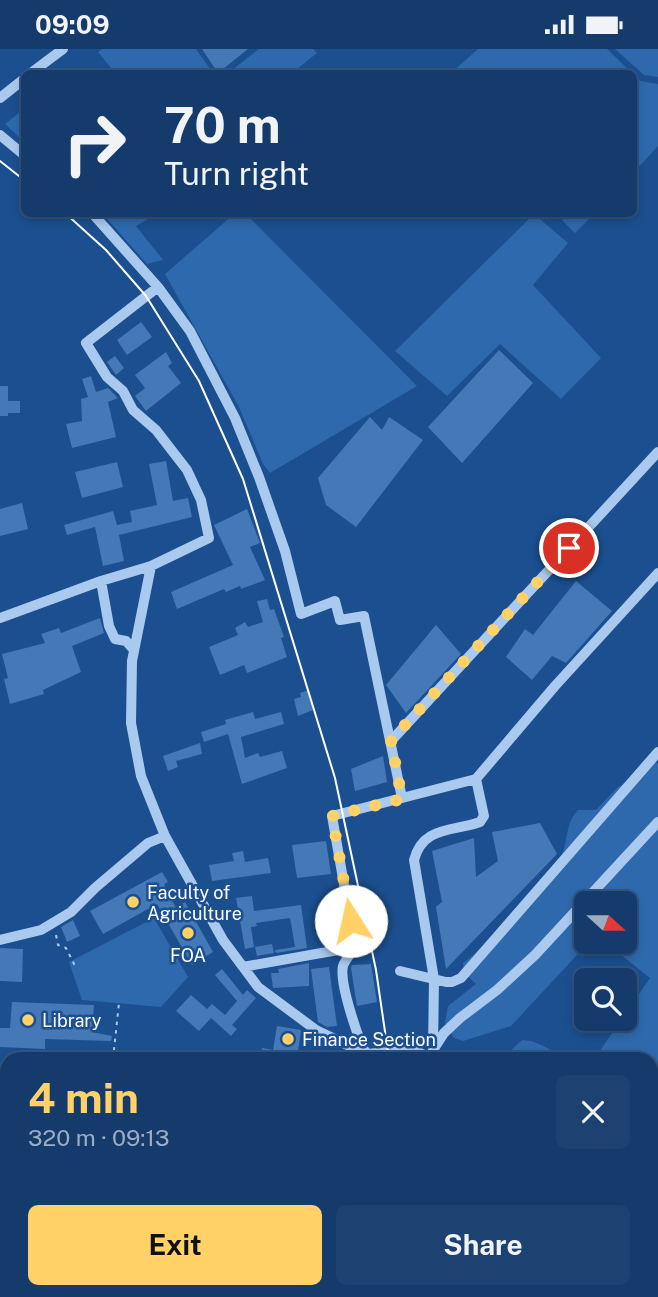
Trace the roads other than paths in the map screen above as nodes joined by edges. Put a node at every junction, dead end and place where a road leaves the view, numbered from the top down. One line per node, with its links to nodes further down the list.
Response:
1 (63, 49): 2 (street)
2 (35, 70)
3 (21, 81): 4 (street)
4 (0, 98)
5 (0, 135): 6 (street)
6 (21, 152)
7 (96, 217): 8 (street)
8 (158, 287): 10 (street); 15 (street)
9 (658, 452): 15 (street)
10 (151, 566): 12 (street); 14 (street)
11 (658, 573): 17 (street)
12 (101, 581): 13 (street); 14 (street)
13 (0, 618)
14 (134, 650): 20 (street)
15 (391, 740): 18 (street)
16 (658, 752): 25 (street)
17 (476, 779): 18 (street); 25 (street)
18 (402, 799): 22 (street)
19 (658, 822): 31 (street)
20 (165, 836): 21 (street); 23 (street)
21 (0, 940)
22 (355, 947): 23 (street); 27 (street)
23 (243, 967): 26 (street)
24 (400, 971): 25 (street)
25 (434, 979): 30 (street)
26 (355, 1052)
27 (362, 1052)
28 (400, 1052): 29 (street)
29 (421, 1052)
30 (432, 1052)
31 (434, 1052)

